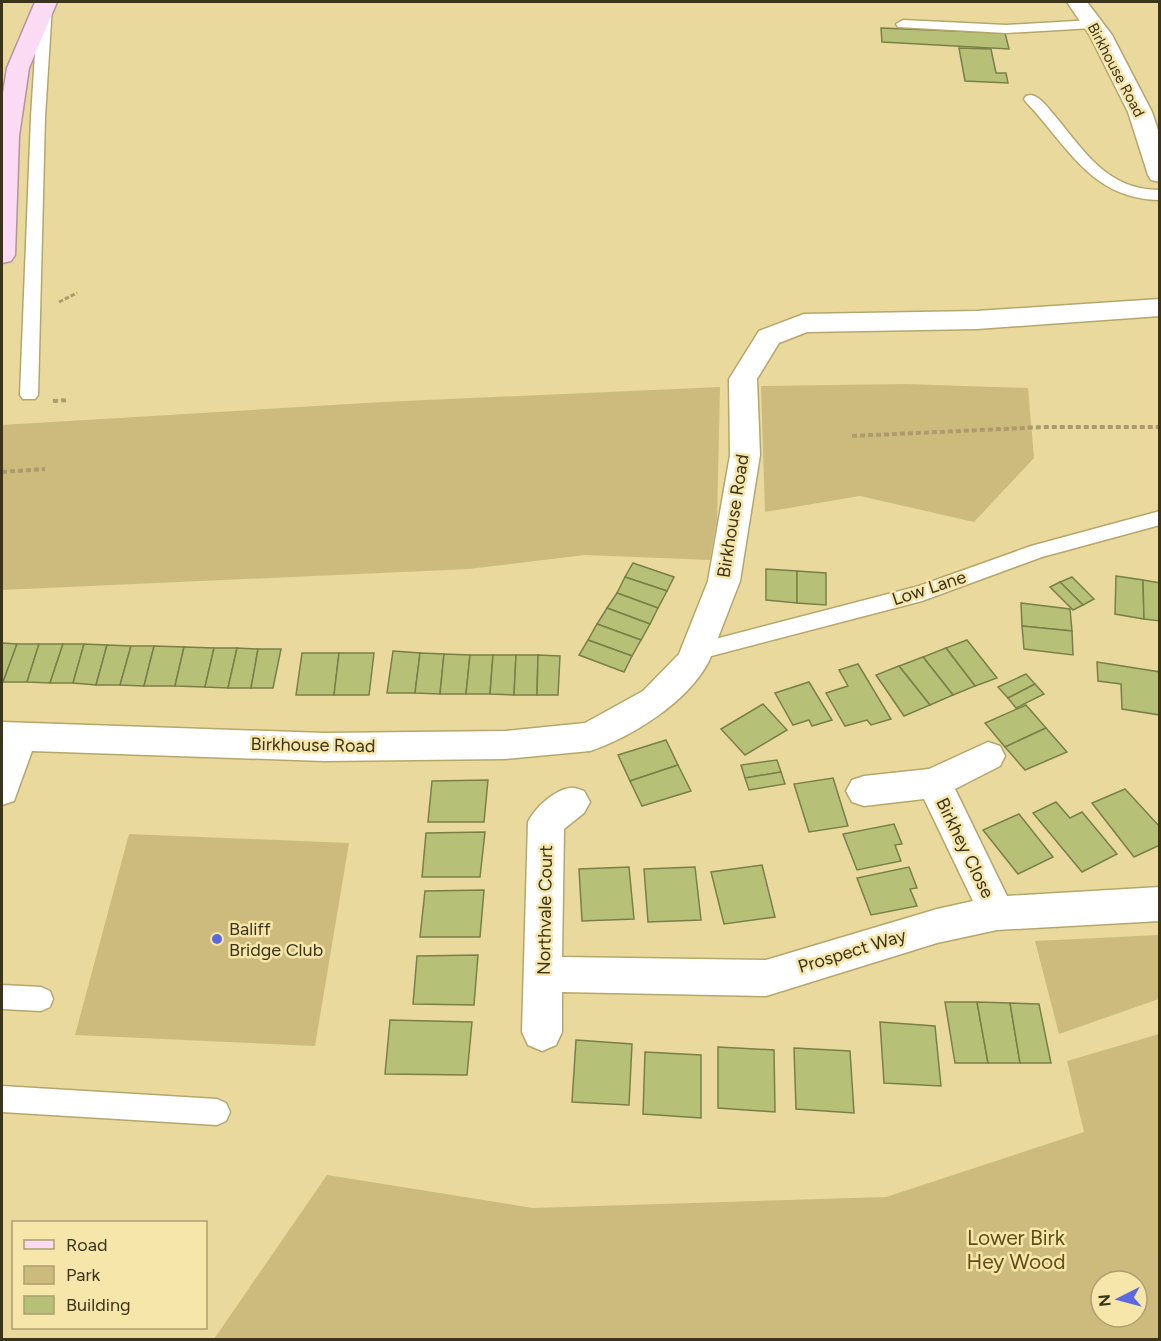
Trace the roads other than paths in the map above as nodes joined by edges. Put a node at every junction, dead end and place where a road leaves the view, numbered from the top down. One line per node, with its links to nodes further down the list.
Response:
1 (46, 2): 8 (main road); 10 (lane)
2 (1077, 2): 4 (street, Birkhouse Road)
3 (903, 24): 4 (lane)
4 (1093, 24): 6 (street, Birkhouse Road)
5 (1031, 99): 7 (lane)
6 (1160, 175)
7 (1160, 195)
8 (2, 255)
9 (1160, 307): 12 (street, Birkhouse Road)
10 (29, 395)
11 (1160, 519): 12 (lane, Low Lane)
12 (696, 652): 13 (street, Birkhouse Road)
13 (11, 737): 16 (street)
14 (988, 756): 15 (street, Birkhey Close)
15 (934, 783): 17 (street, Birkhey Close); 20 (street, Birkhey Close)
16 (2, 790)
17 (864, 791)
18 (572, 802): 21 (street, Northvale Court)
19 (1160, 904): 20 (street, Prospect Way)
20 (997, 913): 21 (street, Prospect Way)
21 (544, 974): 24 (street, Northvale Court)
22 (2, 997): 23 (lane)
23 (41, 999)
24 (542, 1032)
25 (2, 1099): 26 (lane)
26 (217, 1112)

